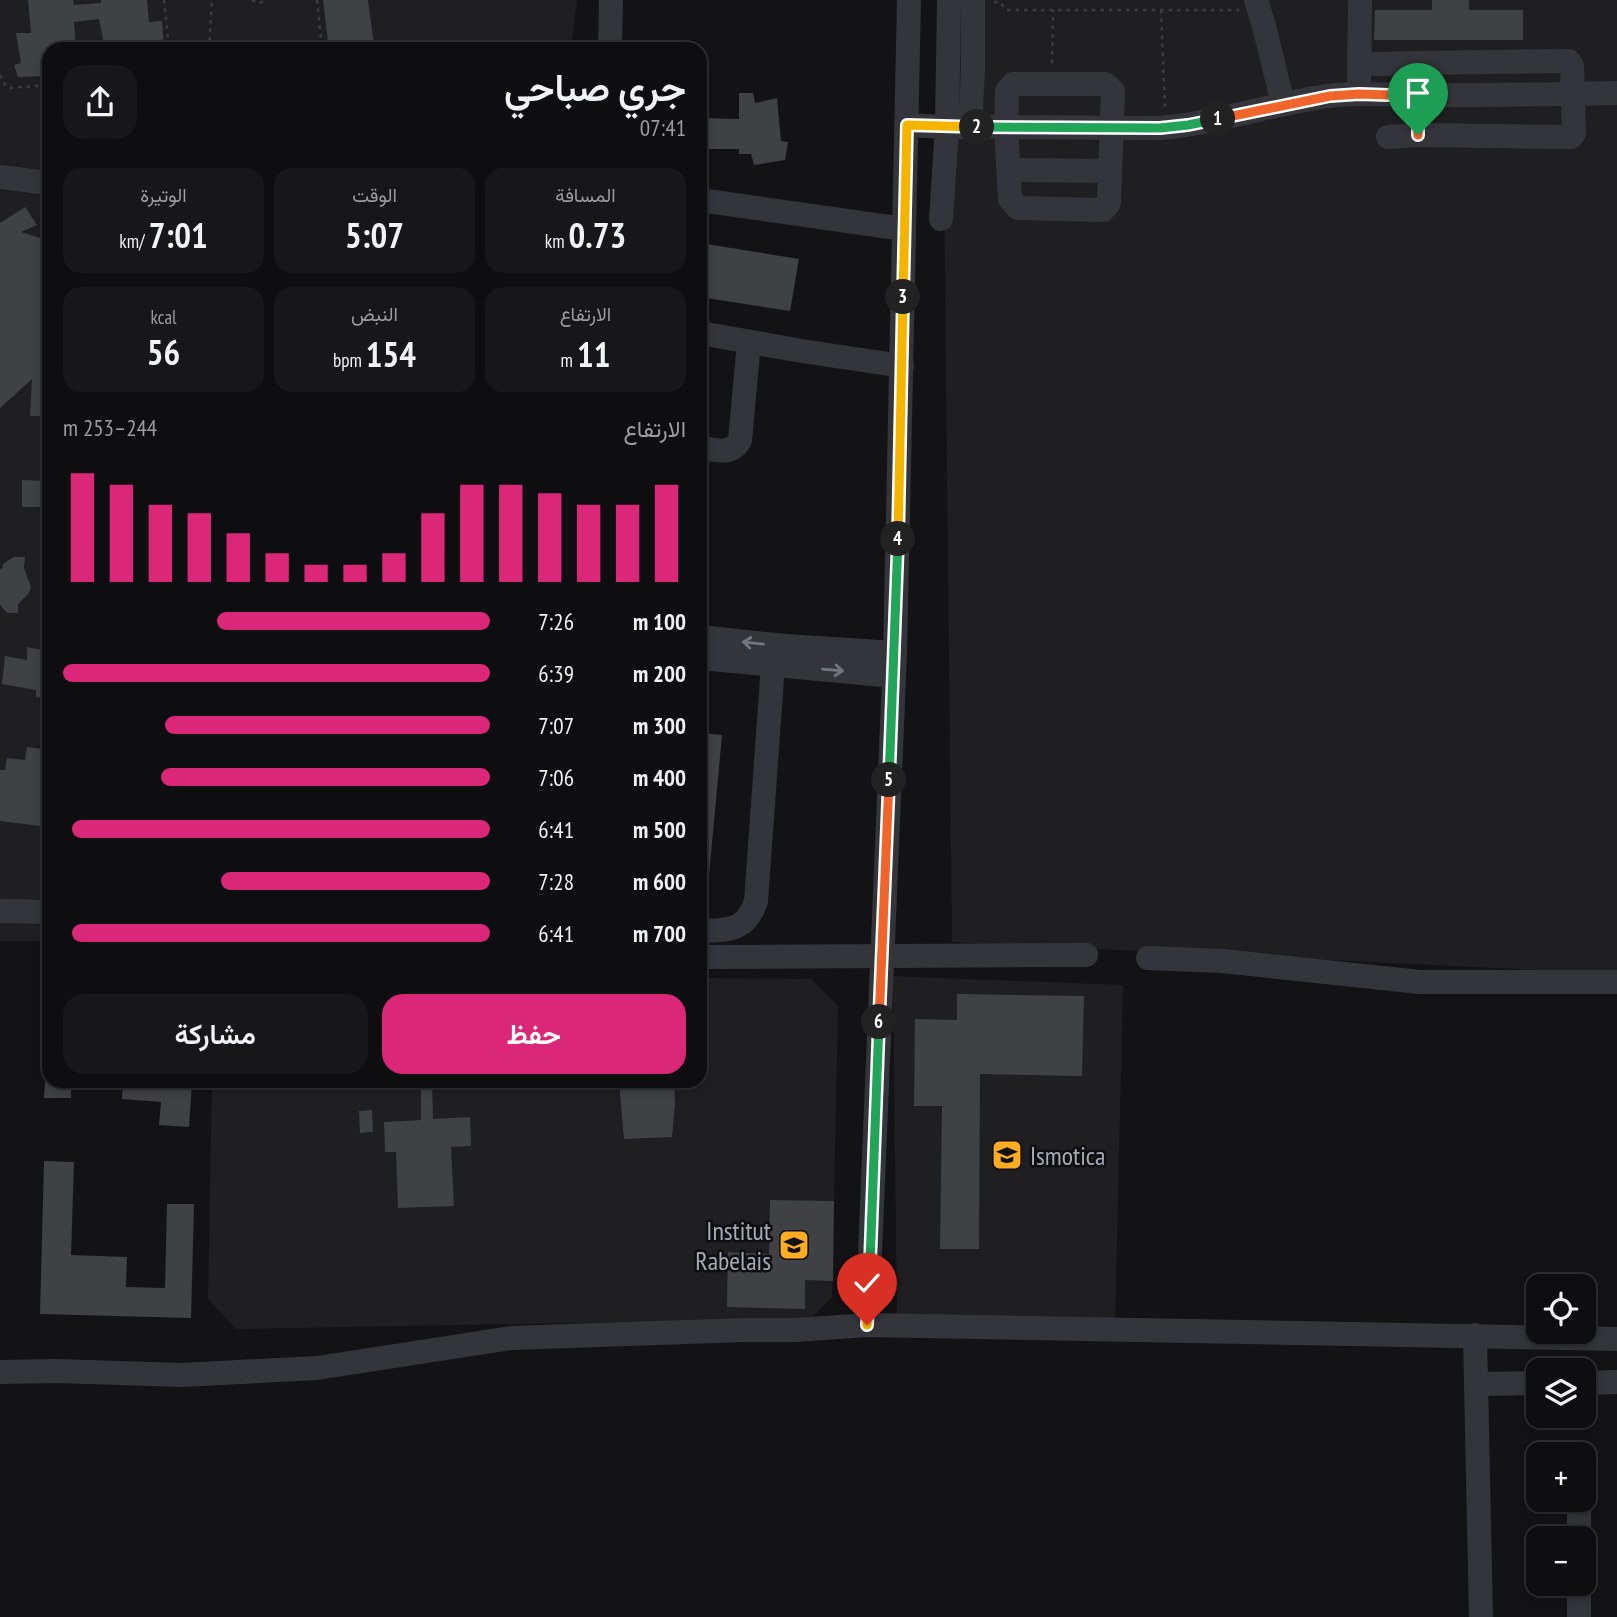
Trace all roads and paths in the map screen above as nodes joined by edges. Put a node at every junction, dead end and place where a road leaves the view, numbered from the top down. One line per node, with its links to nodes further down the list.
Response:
1 (164, 0): 14 (path)
2 (212, 0): 15 (path)
3 (252, 0): 4 (path)
4 (265, 0)
5 (317, 0): 16 (path)
6 (611, 0): 17 (street)
7 (909, 0): 28 (street)
8 (949, 0): 29 (street)
9 (1360, 0): 24 (street)
10 (973, 1): 12 (path); 29 (street)
11 (1258, 5): 13 (path); 27 (street)
12 (1052, 10): 13 (path); 21 (path)
13 (1161, 10): 31 (path)
14 (168, 42)
15 (209, 42)
16 (321, 42)
17 (610, 42)
18 (1417, 63): 19 (street); 25 (street); 26 (street)
19 (1376, 64)
20 (0, 75): 22 (path)
21 (1052, 84): 30 (street); 32 (street)
22 (42, 86)
23 (1617, 93): 25 (street)
24 (1359, 94): 26 (street); 27 (street)
25 (1573, 94): 26 (street); 33 (street)
26 (1418, 96): 33 (street)
27 (1283, 104): 31 (street)
28 (907, 125): 29 (street); 41 (street)
29 (958, 127): 30 (street); 40 (street)
30 (1006, 127): 32 (street); 35 (street)
31 (1166, 127): 32 (street)
32 (1111, 128): 36 (street)
33 (1418, 135): 34 (street)
34 (1388, 136)
35 (1009, 170): 36 (street); 36 (street)
36 (1110, 171)
37 (0, 177): 38 (street)
38 (42, 182)
39 (707, 201): 41 (street)
40 (941, 219)
41 (904, 229): 44 (street)
42 (707, 334): 43 (street)
43 (749, 342): 44 (street); 45 (street)
44 (902, 366): 49 (street)
45 (707, 448)
46 (707, 638): 47 (street, one-way to 46)
47 (800, 657): 49 (street); 50 (street)
48 (707, 658): 50 (street)
49 (894, 664): 55 (street)
50 (773, 665): 53 (street)
51 (0, 911): 52 (street)
52 (42, 912)
53 (707, 931)
54 (1086, 955): 55 (street)
55 (882, 956): 56 (street); 59 (street)
56 (707, 957)
57 (1148, 958): 58 (street)
58 (1617, 982)
59 (867, 1325): 60 (street); 62 (street)
60 (1475, 1335): 61 (street); 66 (street)
61 (1617, 1339)
62 (0, 1372)
63 (1617, 1382): 65 (street)
64 (1526, 1383): 66 (street)
65 (1596, 1383)
66 (1476, 1384): 68 (street)
67 (1579, 1596): 69 (street)
68 (1481, 1617)
69 (1579, 1617)

